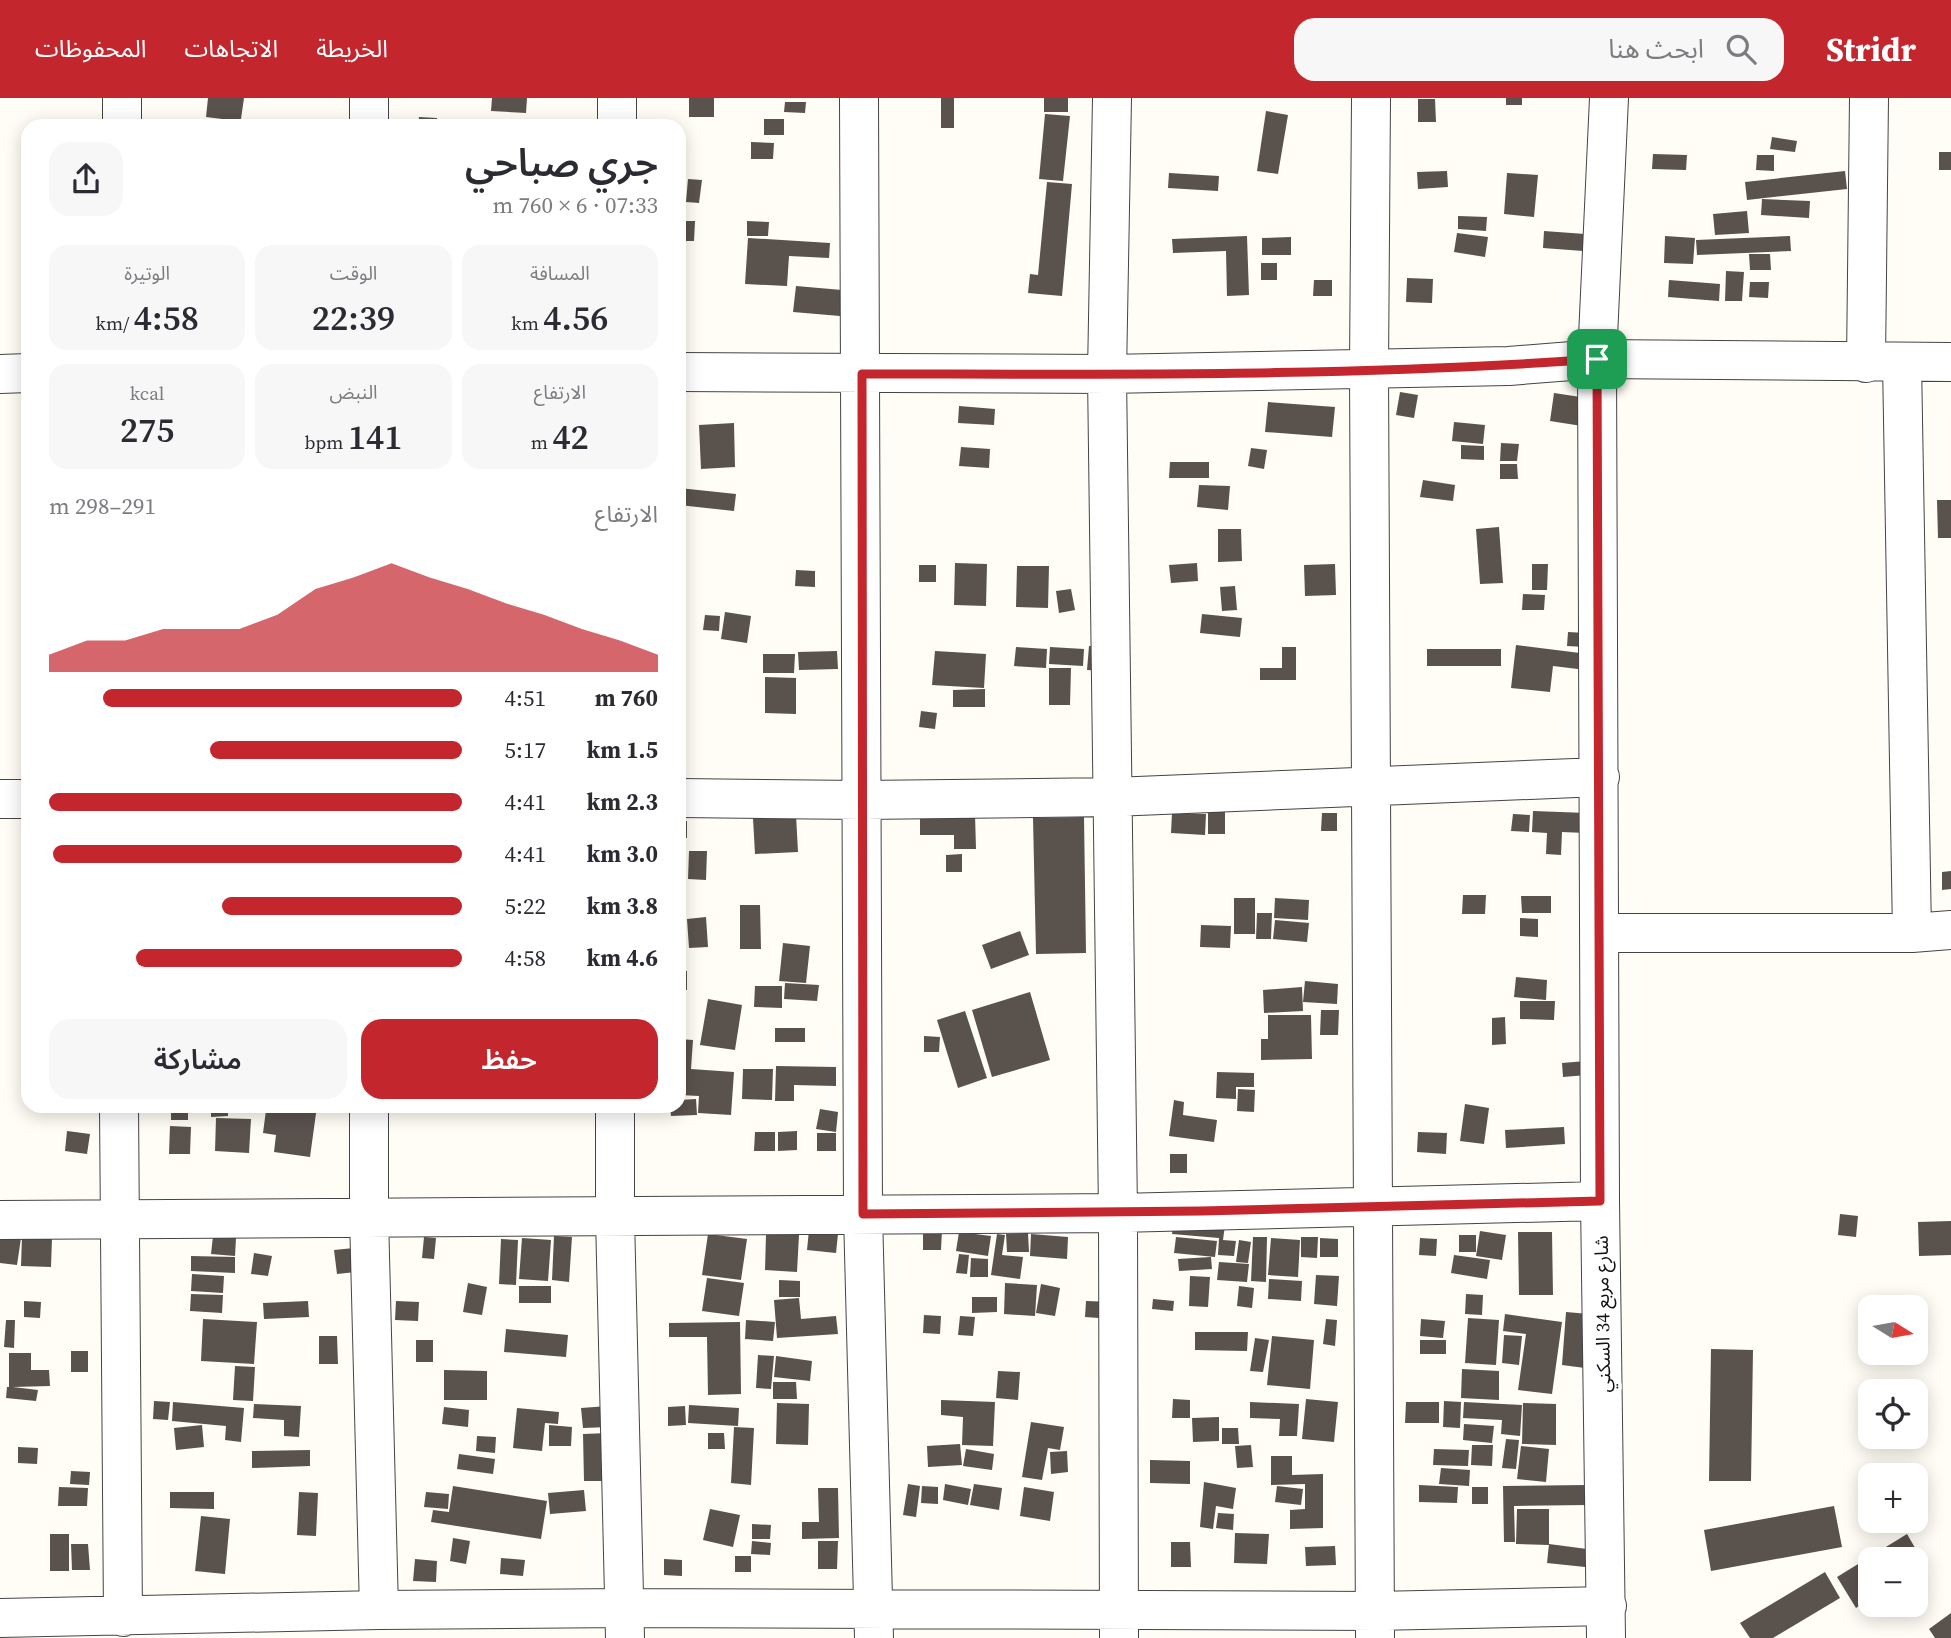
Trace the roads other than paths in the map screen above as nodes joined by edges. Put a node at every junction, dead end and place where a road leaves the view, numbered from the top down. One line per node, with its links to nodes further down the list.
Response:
1 (122, 98): 9 (street)
2 (369, 98): 10 (street)
3 (617, 98): 11 (street)
4 (859, 98): 19 (street)
5 (1112, 98): 20 (street)
6 (1371, 98): 15 (street)
7 (1609, 98): 12 (street, شارع مربع 34 السكني)
8 (1869, 98): 13 (street)
9 (122, 119)
10 (369, 119)
11 (617, 119)
12 (1597, 359): 13 (street); 15 (street); 21 (street, شارع مربع 34 السكني)
13 (1884, 362): 14 (street); 30 (street)
14 (1951, 362)
15 (1369, 369): 20 (street); 22 (street)
16 (686, 372): 19 (street)
17 (21, 373): 18 (street)
18 (0, 374)
19 (862, 374): 20 (street); 27 (street)
20 (1107, 374): 24 (street)
21 (1600, 778): 22 (street); 29 (street, شارع مربع 34 السكني)
22 (1370, 789): 24 (street); 35 (street)
23 (686, 797): 27 (street)
24 (1113, 797): 27 (street); 36 (street)
25 (0, 799): 26 (street)
26 (21, 799)
27 (861, 800): 37 (street)
28 (1951, 930): 30 (street)
29 (1600, 933): 30 (street); 34 (street, شارع مربع 34 السكني)
30 (1912, 933)
31 (119, 1113): 41 (street)
32 (369, 1113): 38 (street)
33 (615, 1113): 39 (street)
34 (1600, 1201): 35 (street); 45 (street, شارع مربع 34 السكني)
35 (1371, 1208): 36 (street); 49 (street)
36 (1118, 1213): 37 (street); 48 (street)
37 (863, 1214): 39 (street); 47 (street)
38 (369, 1216): 39 (street); 41 (street); 42 (street)
39 (615, 1217): 46 (street)
40 (0, 1220): 41 (street)
41 (119, 1220): 43 (street)
42 (379, 1610): 43 (street); 46 (street)
43 (123, 1617): 44 (street)
44 (0, 1618)
45 (1607, 1622): 49 (street)
46 (625, 1623): 47 (street)
47 (874, 1623): 48 (street)
48 (1119, 1624): 49 (street)
49 (1375, 1625)

